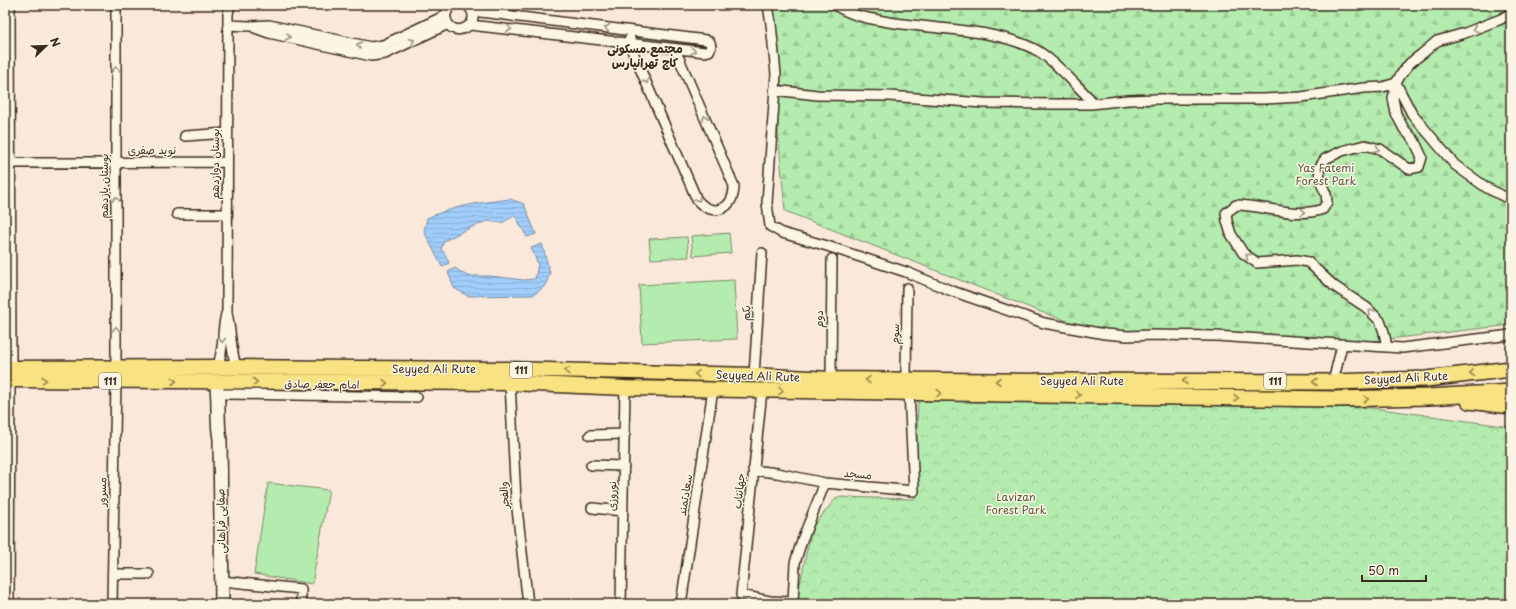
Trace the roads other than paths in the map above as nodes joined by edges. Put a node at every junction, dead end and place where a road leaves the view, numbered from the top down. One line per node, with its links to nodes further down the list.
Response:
1 (10, 5): 25 (street)
2 (116, 5): 26 (street, بوستان یازدهم, one-way to 2)
3 (225, 5): 10 (street, بوستان دوازدهم)
4 (230, 5): 10 (street, بوستان دوازدهم)
5 (452, 5): 11 (street)
6 (768, 5): 20 (street)
7 (835, 5): 21 (street)
8 (470, 8): 14 (street); 16 (street, one-way to 8)
9 (1511, 13): 19 (street, one-way to 19)
10 (228, 14): 12 (street, بوستان دوازدهم)
11 (446, 14): 13 (street); 15 (street, one-way to 15)
12 (228, 24): 15 (street); 22 (street, بوستان دوازدهم)
13 (448, 24): 14 (street); 15 (street, one-way to 13)
14 (470, 25): 17 (street, one-way to 17)
15 (250, 26)
16 (631, 31): 17 (street); 18 (street, one-way to 16)
17 (629, 43): 18 (street); 18 (street, one-way to 18)
18 (675, 49)
19 (1396, 83): 21 (street); 27 (street); 36 (street, one-way to 19)
20 (774, 90): 21 (street); 35 (street)
21 (1091, 104)
22 (227, 133): 23 (street); 24 (street, بوستان دوازدهم)
23 (184, 136)
24 (227, 162): 26 (street, نوید صفری); 29 (street, بوستان دوازدهم)
25 (8, 163): 26 (street, نوید صفری); 39 (street)
26 (116, 163): 41 (street, بوستان یازدهم, one-way to 26)
27 (1511, 200)
28 (177, 214): 29 (street)
29 (227, 214): 33 (street, بوستان دوازدهم)
30 (762, 253): 42 (street, یکم)
31 (832, 259): 43 (street, دوم)
32 (907, 288): 47 (street, سوم)
33 (227, 313): 37 (street, بوستان دوازدهم); 40 (street, بوستان دوازدهم, one-way to 40)
34 (1511, 335): 36 (street)
35 (1342, 345): 36 (street); 45 (street)
36 (1387, 347)
37 (236, 367): 40 (main road, Seyyed Ali Rute / 111); 42 (main road, Seyyed Ali Rute / 111, one-way to 37)
38 (1511, 369): 44 (highway, Seyyed Ali Rute / 111, one-way to 44)
39 (8, 374): 41 (main road, Seyyed Ali Rute / 111); 69 (street)
40 (216, 374): 41 (main road, Seyyed Ali Rute / 111); 48 (main road, Seyyed Ali Rute / 111); 59 (main road, صفایی فراهانی)
41 (116, 375): 66 (street, مسرور)
42 (754, 375): 43 (main road, Seyyed Ali Rute / 111)
43 (831, 379): 47 (main road, Seyyed Ali Rute / 111, one-way to 43)
44 (1418, 379): 45 (highway, Seyyed Ali Rute / 111); 54 (highway)
45 (1333, 382): 50 (highway, Seyyed Ali Rute / 111, one-way to 50)
46 (510, 383): 48 (main road, Seyyed Ali Rute / 111, one-way to 46); 49 (main road, Seyyed Ali Rute / 111); 73 (street, والفجر)
47 (908, 386): 50 (main road, Seyyed Ali Rute / 111); 52 (main road, Seyyed Ali Rute / 111, one-way to 47); 63 (street, مسجد)
48 (228, 388): 55 (street, امام جعفر صادق); 59 (main road, صفایی فراهانی)
49 (625, 388): 51 (main road, Seyyed Ali Rute / 111); 57 (street, نوروزی)
50 (1038, 388): 54 (highway, Seyyed Ali Rute / 111, one-way to 54)
51 (713, 389): 52 (main road, Seyyed Ali Rute / 111); 75 (street, سعادتمند)
52 (762, 390): 62 (street, جهانتاب)
53 (1511, 392): 54 (highway, Seyyed Ali Rute / 111)
54 (1423, 397): 56 (highway)
55 (417, 398)
56 (1511, 406)
57 (625, 434): 58 (street); 61 (street, نوروزی)
58 (590, 435)
59 (220, 438): 68 (main road, صفایی فراهانی)
60 (590, 465): 61 (street)
61 (624, 466): 65 (street, نوروزی)
62 (753, 470): 63 (street); 63 (street, جهانتاب)
63 (825, 483)
64 (592, 508): 65 (street)
65 (623, 511): 74 (street, نوروزی)
66 (112, 574): 67 (street); 70 (street, مسرور)
67 (150, 574)
68 (222, 581): 71 (main road, صفایی فراهانی); 72 (street)
69 (9, 604)
70 (112, 604)
71 (222, 604)
72 (301, 604)
73 (528, 604)
74 (621, 604)
75 (681, 604)

